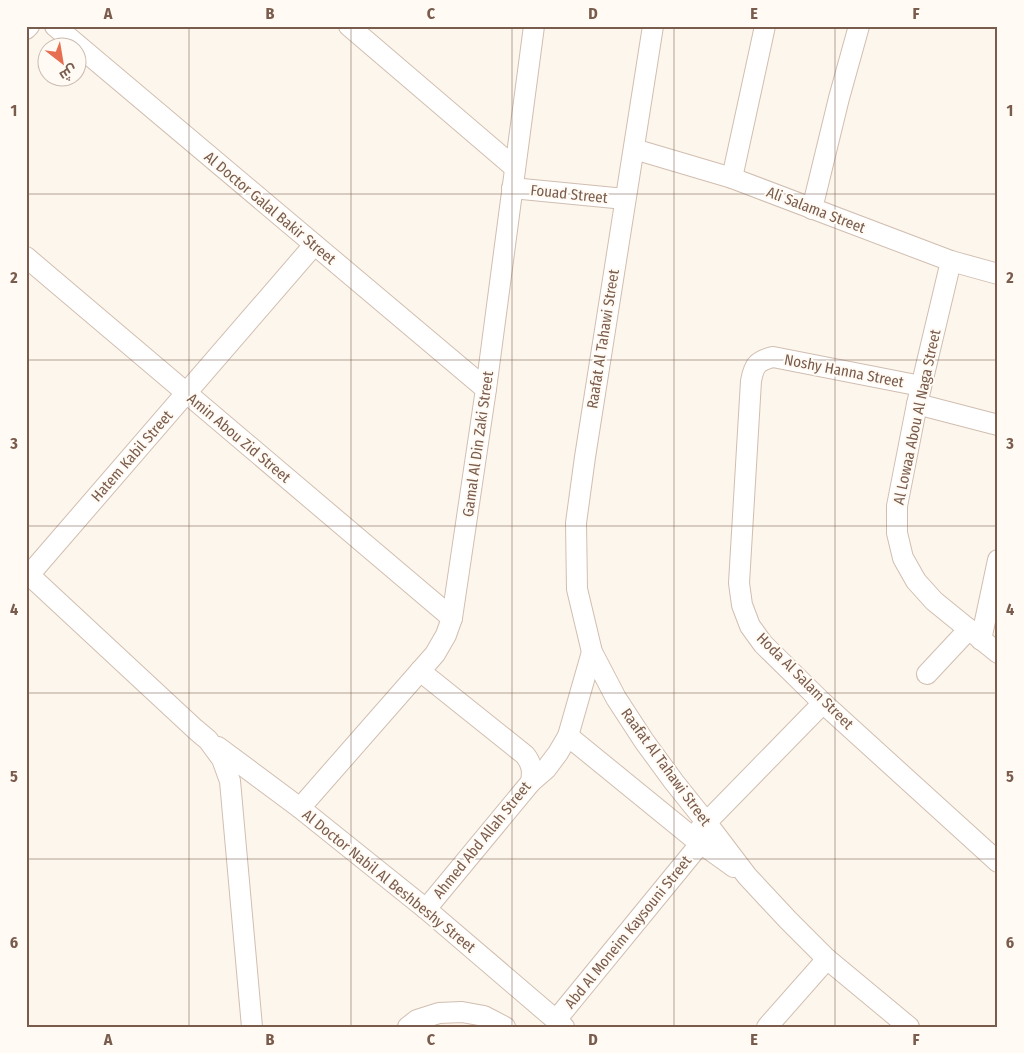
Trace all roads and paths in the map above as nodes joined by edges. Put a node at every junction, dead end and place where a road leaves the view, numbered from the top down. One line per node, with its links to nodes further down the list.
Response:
1 (55, 26): 13 (street, Al Doctor Galal Bakir Street)
2 (349, 26): 8 (street)
3 (534, 26): 8 (street, Gamal Al Din Zaki Street)
4 (653, 26): 7 (street, Raafat Al Tahawi Street)
5 (765, 26): 9 (street)
6 (859, 26): 12 (street)
7 (634, 149): 9 (street, Ali Salama Street); 11 (street, Raafat Al Tahawi Street)
8 (515, 168): 10 (street, Gamal Al Din Zaki Street)
9 (732, 178): 12 (street, Ali Salama Street)
10 (512, 188): 11 (street, Fouad Street); 18 (street, Gamal Al Din Zaki Street)
11 (625, 199): 26 (street, Raafat Al Tahawi Street)
12 (812, 209): 15 (street, Ali Salama Street)
13 (314, 245): 18 (street, Al Doctor Galal Bakir Street); 19 (street, Hatem Kabil Street)
14 (26, 256): 19 (street, Amin Abou Zid Street)
15 (951, 261): 16 (street, Ali Salama Street); 20 (street, Al Lowaa Abou Al Naga Street)
16 (998, 274)
17 (751, 382): 20 (street, Noshy Hanna Street); 30 (street, Hoda Al Salam Street)
18 (486, 389): 24 (street, Gamal Al Din Zaki Street)
19 (186, 393): 23 (street, Hatem Kabil Street); 24 (street, Amin Abou Zid Street)
20 (919, 395): 21 (street); 25 (street, Al Lowaa Abou Al Naga Street)
21 (998, 425)
22 (998, 560): 25 (street)
23 (28, 574): 32 (street, Al Doctor Nabil Al Beshbeshy Street)
24 (452, 618): 28 (street, Gamal Al Din Zaki Street)
25 (975, 634): 27 (street, Al Lowaa Abou Al Naga Street); 29 (street)
26 (592, 652): 31 (street, Raafat Al Tahawi Street); 35 (street, Raafat Al Tahawi Street)
27 (998, 653)
28 (420, 671): 33 (street, Ahmed Abd Allah Street); 34 (street, Gamal Al Din Zaki Street)
29 (926, 674)
30 (823, 703): 35 (street, Abd Al Moneim Kaysouni Street); 37 (street, Hoda Al Salam Street)
31 (568, 736): 33 (street, Raafat Al Tahawi Street); 36 (street, Raafat Al Tahawi Street)
32 (208, 740): 34 (street, Al Doctor Nabil Al Beshbeshy Street); 42 (street, Al Doctor Nabil Al Beshbeshy Street)
33 (531, 782): 39 (street, Ahmed Abd Allah Street)
34 (300, 808): 39 (street, Al Doctor Nabil Al Beshbeshy Street)
35 (706, 822): 36 (street, Abd Al Moneim Kaysouni Street); 38 (street, Raafat Al Tahawi Street)
36 (696, 840): 38 (street, Raafat Al Tahawi Street); 41 (street, Abd Al Moneim Kaysouni Street)
37 (998, 862)
38 (748, 876): 40 (street, Raafat Al Tahawi Street)
39 (426, 909): 41 (street, Al Doctor Nabil Al Beshbeshy Street)
40 (827, 959): 45 (street); 46 (street, Raafat Al Tahawi Street)
41 (560, 1023)
42 (252, 1027)
43 (408, 1027): 44 (street)
44 (504, 1027)
45 (767, 1027)
46 (909, 1027)

